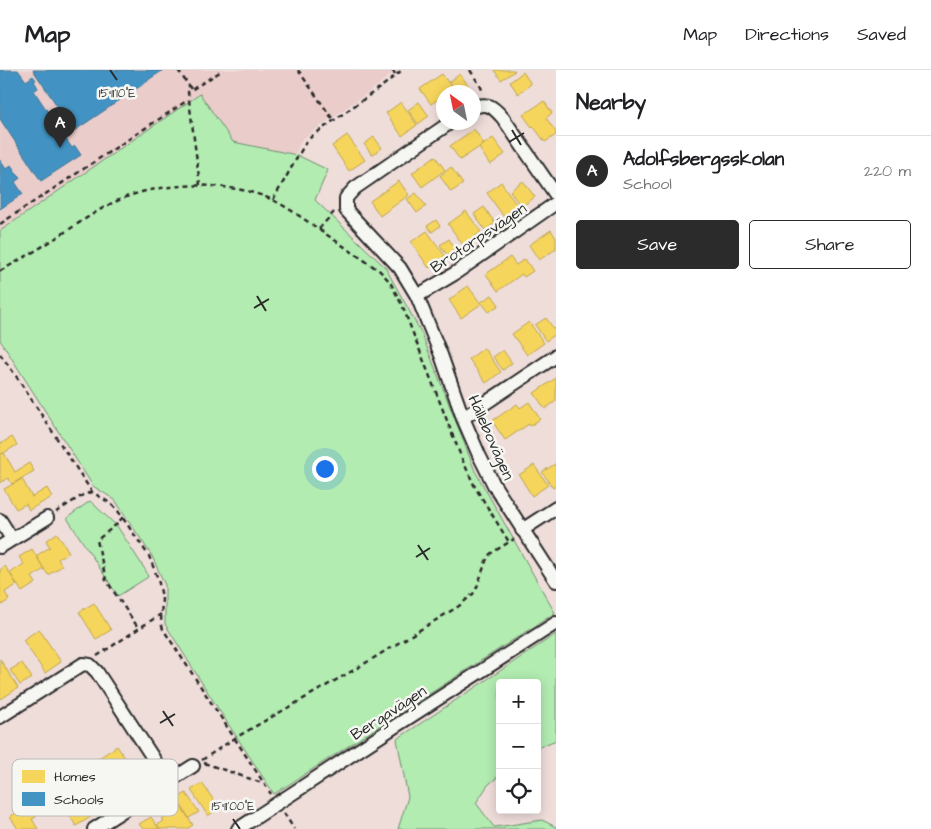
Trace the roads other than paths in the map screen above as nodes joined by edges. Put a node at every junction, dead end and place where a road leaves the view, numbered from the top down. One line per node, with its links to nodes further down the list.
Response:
1 (481, 106): 3 (street)
2 (439, 130): 5 (street, Hällebovägen)
3 (556, 196)
4 (556, 204): 5 (street, Brotorpsvägen)
5 (417, 296): 7 (street, Hällebovägen)
6 (556, 356): 7 (street)
7 (463, 418): 11 (street, Hällebovägen)
8 (556, 508): 11 (street)
9 (47, 518): 12 (street)
10 (0, 520): 12 (street)
11 (520, 534): 14 (street, Hällebovägen)
12 (12, 539): 13 (street)
13 (0, 547)
14 (556, 582)
15 (556, 624): 22 (street, Bergavägen)
16 (0, 717): 17 (street)
17 (154, 759)
18 (197, 764): 19 (street)
19 (178, 775)
20 (114, 816): 21 (street)
21 (94, 829)
22 (238, 829)

